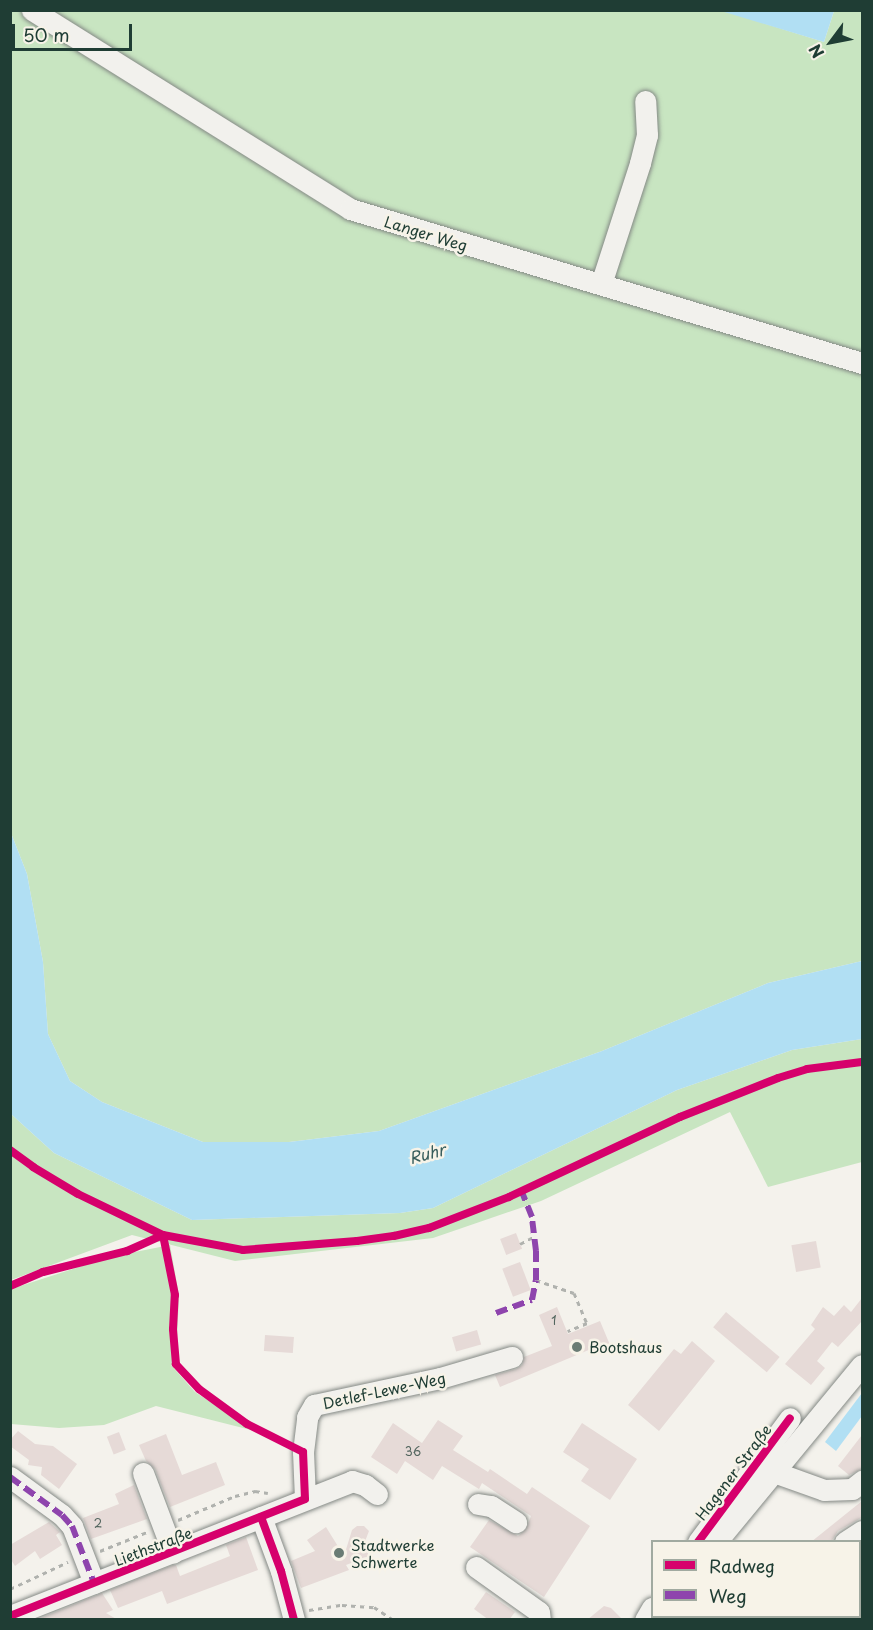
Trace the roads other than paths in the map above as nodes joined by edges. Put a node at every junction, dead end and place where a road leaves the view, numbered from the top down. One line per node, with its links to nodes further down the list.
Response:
1 (32, 10): 3 (street, Langer Weg)
2 (645, 101): 3 (street)
3 (601, 284): 4 (street, Langer Weg)
4 (862, 363)
5 (512, 1357): 13 (street, Detlef-Lewe-Weg)
6 (862, 1365): 8 (street)
7 (790, 1418): 18 (street, Hagener Straße)
8 (774, 1472): 11 (street); 19 (street)
9 (143, 1473): 21 (street, Liethstraße)
10 (10, 1477): 23 (street)
11 (862, 1481)
12 (377, 1494): 13 (street, Liethstraße)
13 (305, 1499): 15 (street, Liethstraße)
14 (478, 1504): 16 (street)
15 (264, 1522): 21 (street, Liethstraße); 25 (street)
16 (516, 1522)
17 (862, 1531): 20 (street)
18 (699, 1540)
19 (718, 1540)
20 (848, 1540)
21 (173, 1553): 23 (street, Liethstraße)
22 (476, 1567): 26 (street)
23 (94, 1583): 24 (street, Liethstraße)
24 (10, 1617)
25 (294, 1617)
26 (540, 1620)

